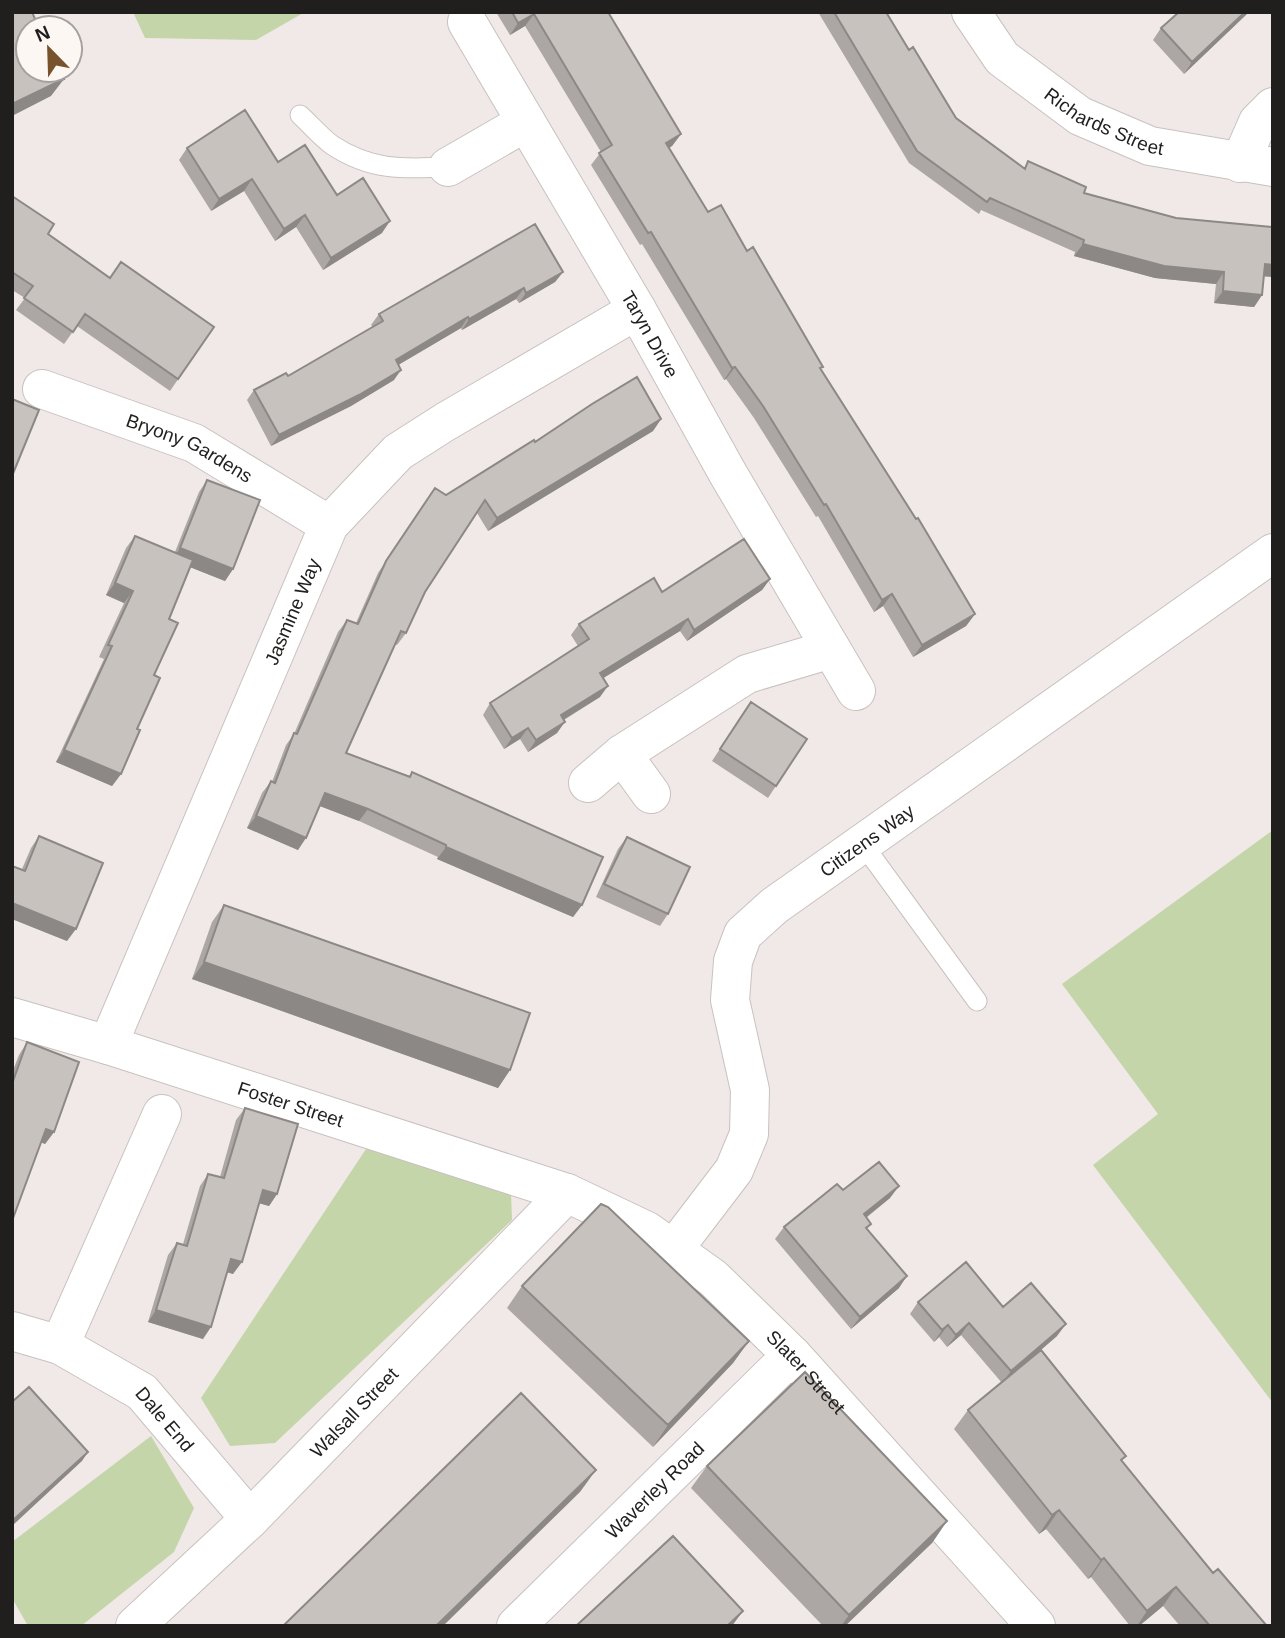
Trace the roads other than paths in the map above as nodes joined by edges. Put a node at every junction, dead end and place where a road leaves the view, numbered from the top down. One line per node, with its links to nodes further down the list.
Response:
1 (971, 12): 6 (street, Richards Street)
2 (467, 22): 5 (street, Taryn Drive)
3 (1273, 107): 6 (street)
4 (300, 115): 7 (lane)
5 (526, 122): 7 (street); 8 (street, Taryn Drive)
6 (1256, 165)
7 (449, 167)
8 (637, 310): 10 (street, Jasmine Way); 12 (street, Taryn Drive)
9 (42, 388): 10 (street, Bryony Gardens)
10 (329, 525): 20 (street, Jasmine Way)
11 (1273, 553): 17 (street, Citizens Way)
12 (831, 649): 13 (street, Taryn Drive); 14 (street)
13 (856, 691)
14 (622, 754): 15 (street); 16 (street)
15 (588, 783)
16 (651, 794)
17 (862, 843): 18 (lane); 23 (street, Citizens Way)
18 (977, 1001)
19 (12, 1017): 20 (street, Foster Street)
20 (108, 1045): 22 (street, Foster Street)
21 (162, 1114): 25 (street)
22 (567, 1193): 23 (street, Slater Street); 27 (street, Walsall Street)
23 (673, 1250): 26 (street, Slater Street)
24 (12, 1331): 25 (street, Dale End)
25 (60, 1345): 27 (street, Dale End)
26 (792, 1355): 29 (street, Waverley Road); 30 (street, Slater Street)
27 (250, 1519): 28 (street, Walsall Street)
28 (135, 1626)
29 (516, 1626)
30 (1036, 1626)

